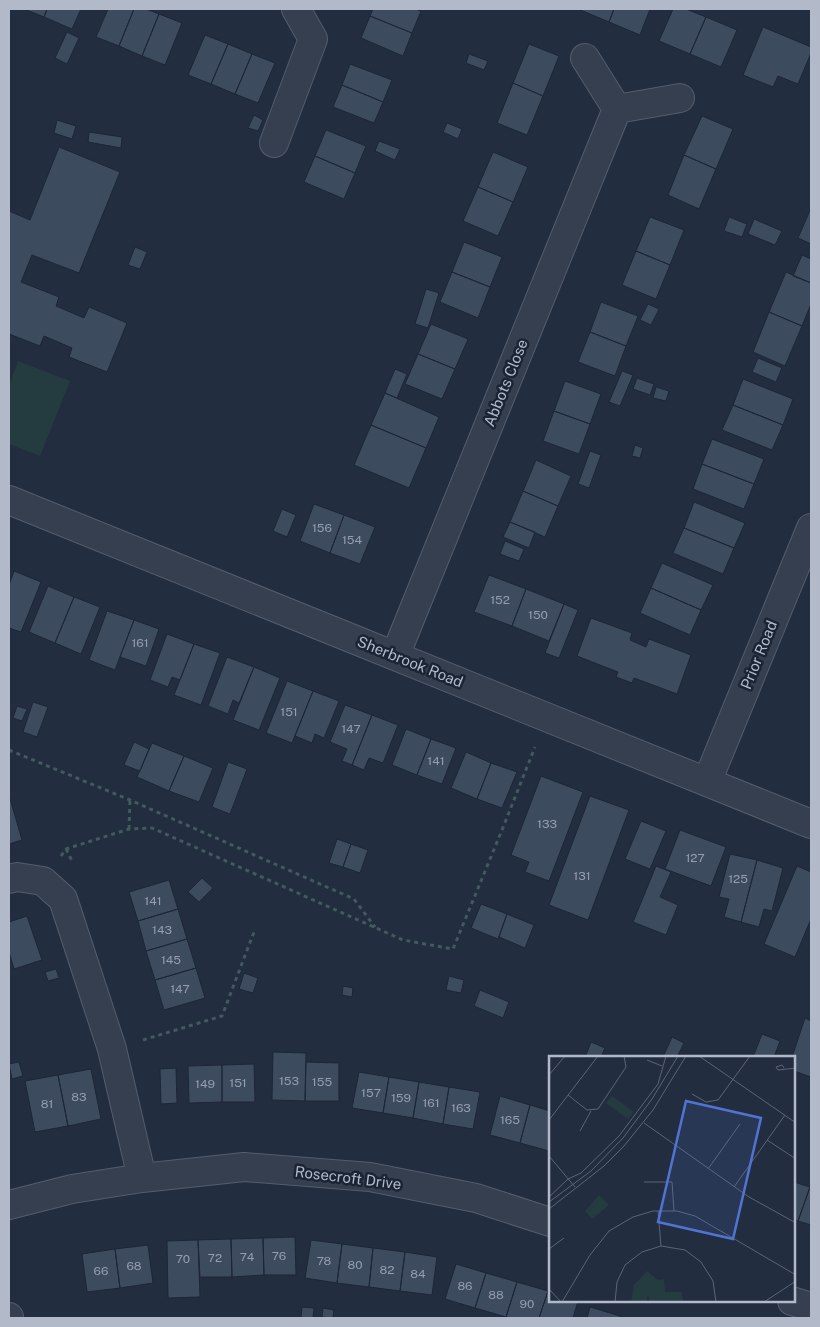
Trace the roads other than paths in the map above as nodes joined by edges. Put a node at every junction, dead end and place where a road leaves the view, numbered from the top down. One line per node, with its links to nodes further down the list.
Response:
1 (296, 9): 5 (street)
2 (585, 58): 4 (street)
3 (680, 98): 4 (street)
4 (617, 109): 8 (street, Abbots Close)
5 (274, 143)
6 (9, 500): 8 (street, Sherbrook Road)
7 (811, 528): 9 (street, Prior Road)
8 (396, 656): 9 (street, Sherbrook Road)
9 (707, 782): 10 (street, Sherbrook Road)
10 (811, 824)
11 (9, 879): 12 (street)
12 (142, 1178): 13 (street, Rosecroft Drive); 14 (street, Rosecroft Drive)
13 (9, 1205)
14 (549, 1222)
15 (795, 1302): 16 (street)
16 (811, 1307)

